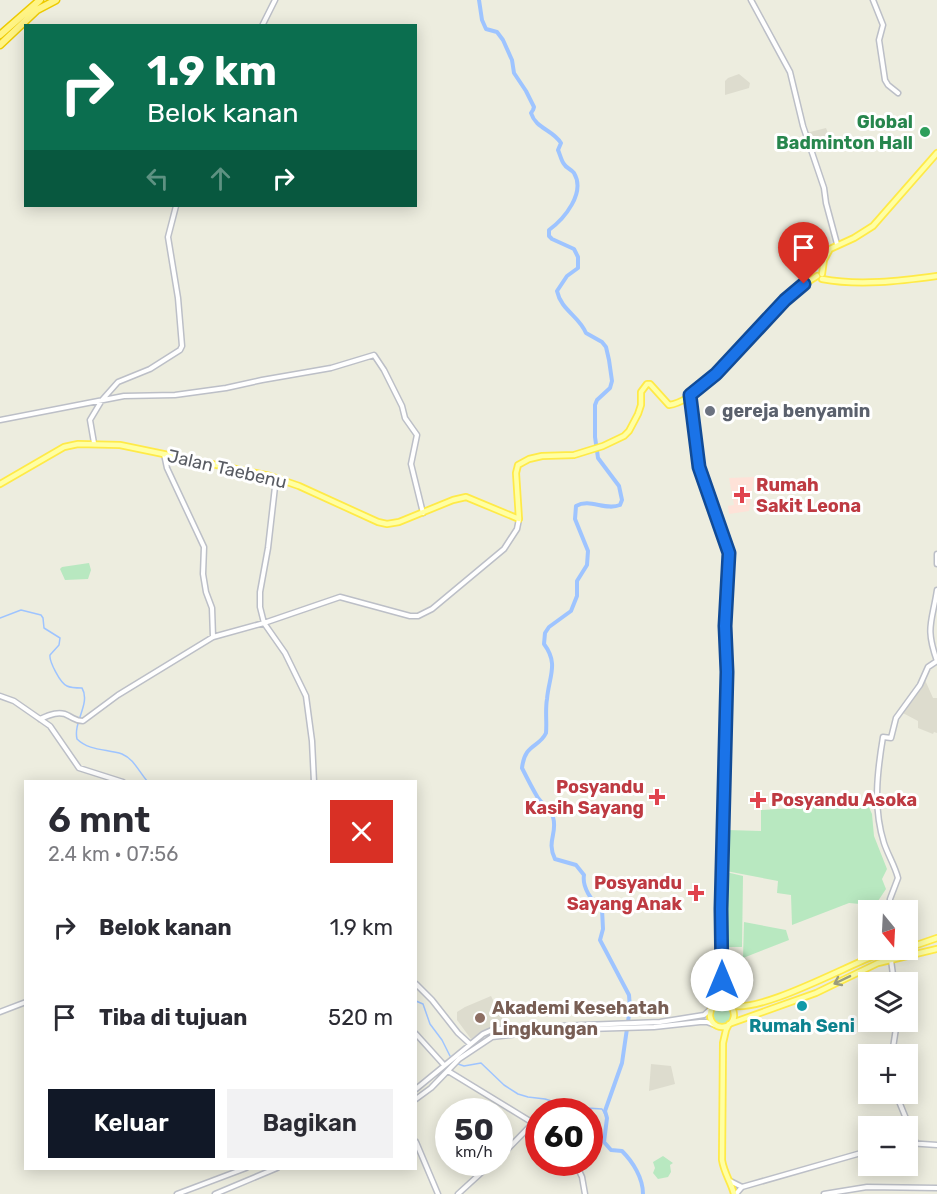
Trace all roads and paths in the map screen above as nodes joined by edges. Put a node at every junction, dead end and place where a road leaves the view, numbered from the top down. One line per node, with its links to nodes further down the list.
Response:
1 (40, 0): 7 (highway)
2 (56, 0): 8 (highway)
3 (275, 0): 6 (street)
4 (751, 0): 12 (street)
5 (873, 0): 9 (street)
6 (263, 24)
7 (0, 34)
8 (0, 45)
9 (898, 93)
10 (937, 153): 12 (main road)
11 (176, 207): 16 (street)
12 (837, 244): 13 (main road)
13 (820, 276): 14 (main road); 15 (main road)
14 (937, 276)
15 (690, 395): 23 (main road); 44 (main road)
16 (102, 400): 17 (street); 18 (street); 22 (street)
17 (0, 420)
18 (94, 443): 19 (main road, Jalan Taebenu); 21 (main road, Jalan Taebenu)
19 (164, 454): 20 (main road, Jalan Taebenu); 28 (street)
20 (276, 478): 22 (main road, Jalan Taebenu); 27 (street)
21 (0, 484)
22 (423, 513): 23 (main road, Jalan Taebenu)
23 (519, 519): 27 (street)
24 (937, 554): 25 (street)
25 (937, 564)
26 (937, 590): 29 (street)
27 (264, 624): 28 (street); 33 (street)
28 (213, 637): 31 (street)
29 (937, 661): 34 (street)
30 (0, 696): 31 (street)
31 (40, 719): 32 (street)
32 (117, 780)
33 (314, 780)
34 (890, 900)
35 (937, 938): 36 (main road)
36 (918, 945)
37 (937, 949): 38 (main road)
38 (918, 955)
39 (865, 960): 43 (main road)
40 (891, 960): 41 (street); 45 (main road, one-way to 45)
41 (893, 972)
42 (417, 985): 56 (street)
43 (809, 985): 45 (main road); 47 (main road)
44 (722, 987): 47 (main road); 48 (main road)
45 (812, 994): 50 (main road)
46 (24, 1003): 49 (street)
47 (729, 1005): 48 (main road); 50 (main road)
48 (712, 1007): 51 (street); 52 (main road)
49 (0, 1012)
50 (729, 1024): 52 (main road); 55 (main road)
51 (646, 1025): 52 (street); 53 (street)
52 (715, 1025): 55 (main road)
53 (603, 1026): 56 (street); 57 (street)
54 (417, 1035): 58 (street)
55 (723, 1040): 73 (main road)
56 (470, 1044): 57 (street)
57 (456, 1059): 58 (street); 59 (street)
58 (444, 1065): 60 (street)
59 (448, 1071): 61 (street); 62 (street)
60 (417, 1088)
61 (417, 1098)
62 (525, 1117)
63 (525, 1131): 66 (street)
64 (918, 1143): 67 (street)
65 (417, 1144): 78 (street)
66 (513, 1144)
67 (937, 1145)
68 (858, 1154): 74 (street)
69 (241, 1170): 76 (street)
70 (272, 1170): 77 (street)
71 (478, 1176): 79 (street)
72 (582, 1176): 80 (street)
73 (730, 1181): 74 (street); 81 (main road)
74 (742, 1187): 81 (street)
75 (937, 1188): 82 (street)
76 (177, 1194)
77 (215, 1194)
78 (438, 1194)
79 (458, 1194)
80 (585, 1194)
81 (735, 1194)
82 (824, 1194)

